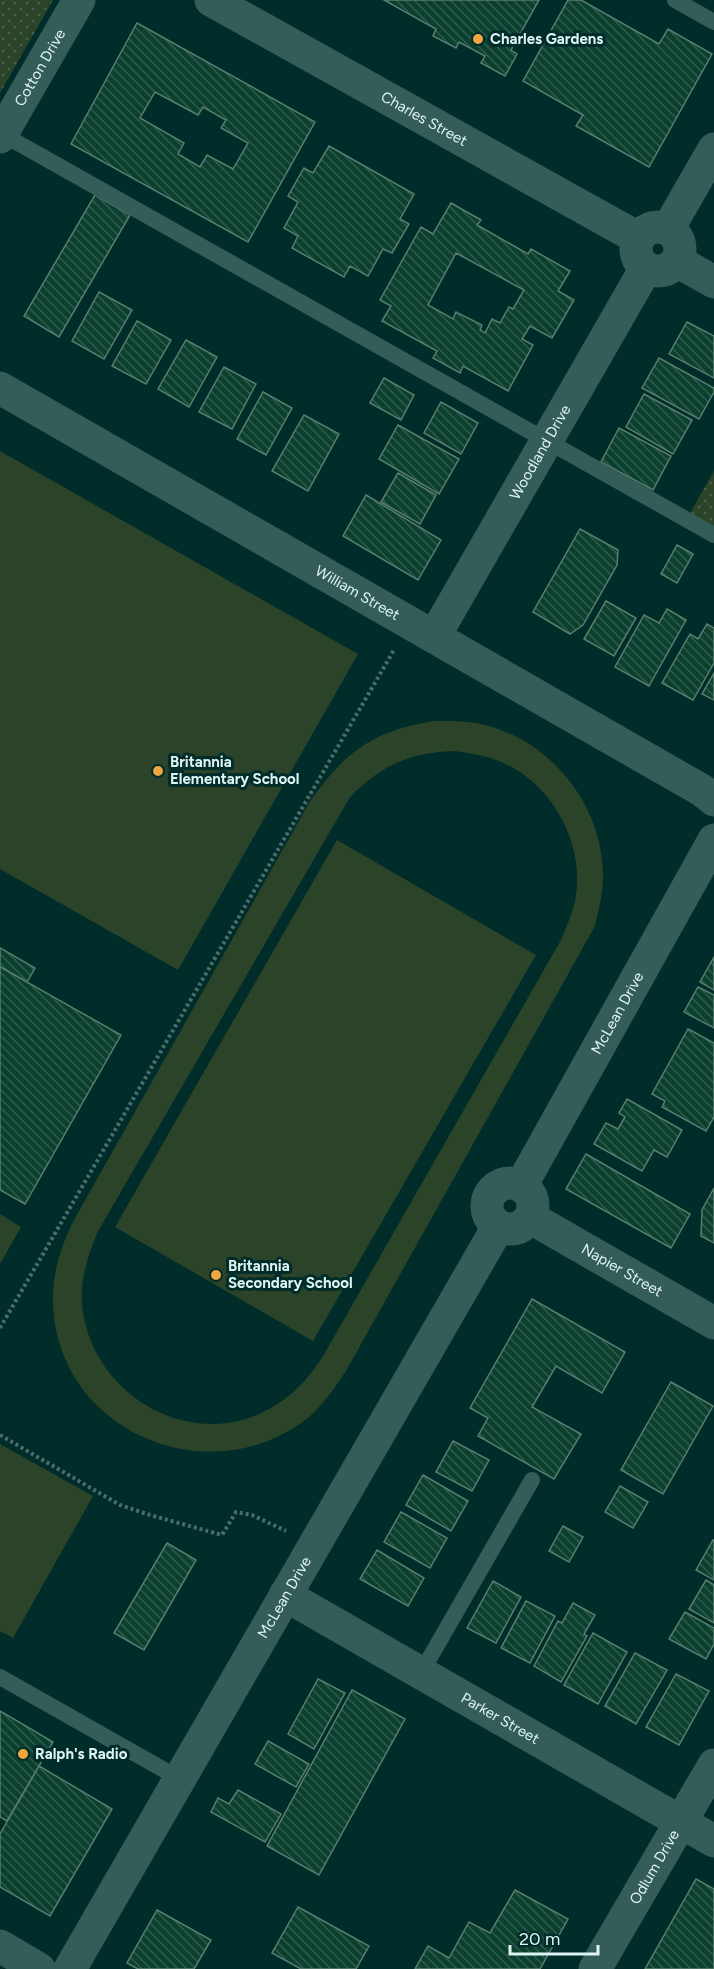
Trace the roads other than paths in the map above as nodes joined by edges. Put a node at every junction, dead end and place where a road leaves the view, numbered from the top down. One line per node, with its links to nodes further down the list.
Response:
1 (78, 0): 5 (street, Cotton Drive)
2 (211, 0): 7 (street, Charles Street)
3 (675, 0): 4 (lane)
4 (714, 22)
5 (1, 135): 10 (lane)
6 (714, 149): 7 (street, Woodland Drive)
7 (657, 249): 8 (street, Charles Street); 10 (street, Woodland Drive)
8 (714, 282)
9 (0, 388): 12 (street, William Street)
10 (547, 441): 11 (lane); 12 (street, Woodland Drive)
11 (714, 535)
12 (434, 637): 13 (street, William Street)
13 (714, 800)
14 (714, 840): 15 (street, McLean Drive)
15 (521, 1186): 16 (street); 17 (street)
16 (531, 1218): 17 (street); 18 (street, Napier Street)
17 (498, 1227): 20 (street, McLean Drive)
18 (714, 1323)
19 (532, 1480): 21 (lane)
20 (285, 1595): 21 (street, Parker Street); 24 (street, McLean Drive)
21 (421, 1673): 25 (street, Parker Street)
22 (0, 1677): 24 (lane)
23 (714, 1765): 25 (street, Odlum Drive)
24 (180, 1779): 29 (street, McLean Drive)
25 (681, 1822): 26 (street, Parker Street); 30 (street, Odlum Drive)
26 (714, 1841)
27 (1, 1948): 28 (street)
28 (39, 1969)
29 (70, 1969)
30 (595, 1969)

